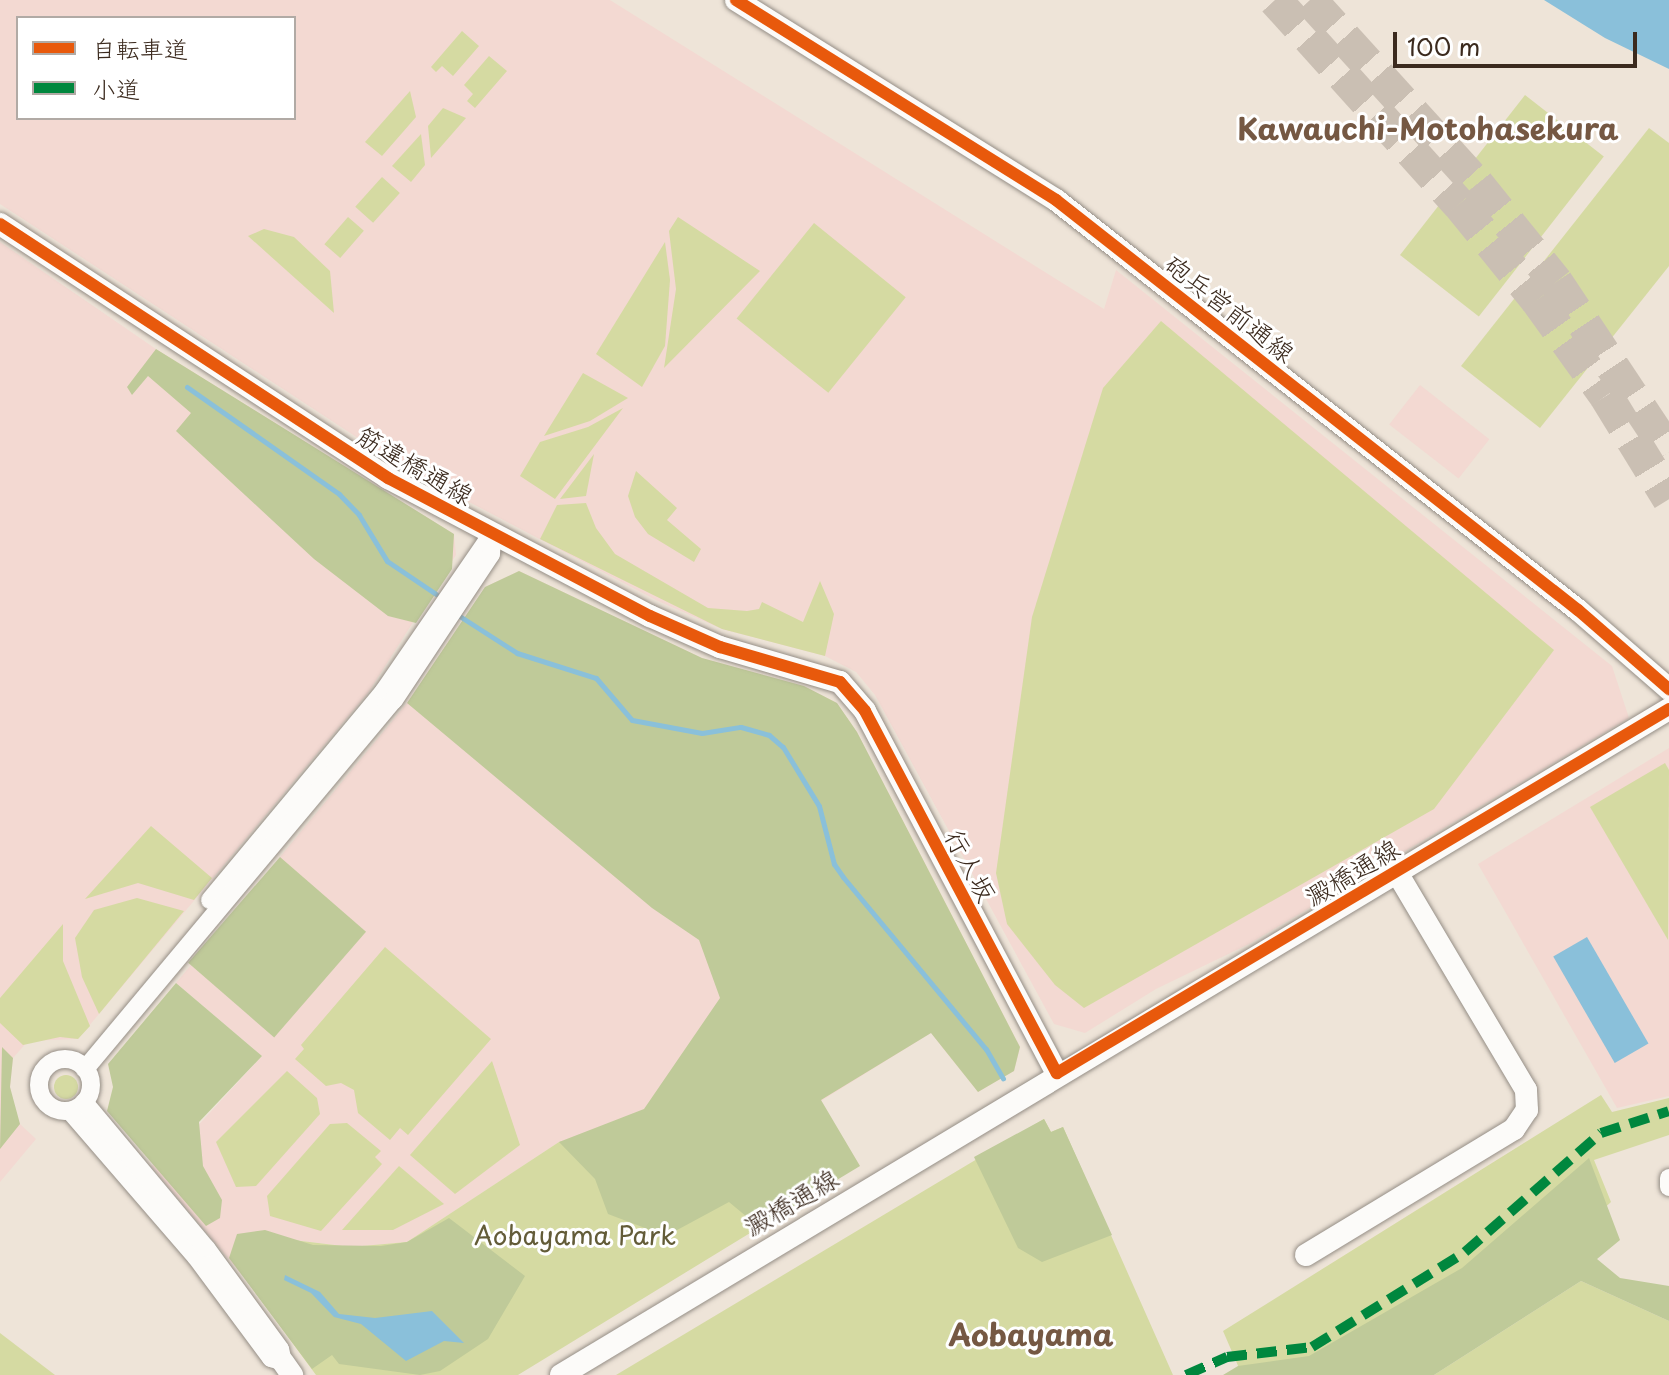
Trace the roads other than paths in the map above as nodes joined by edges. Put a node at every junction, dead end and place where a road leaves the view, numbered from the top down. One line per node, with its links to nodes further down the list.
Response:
1 (736, 0): 5 (street, 砲兵営前通線)
2 (0, 224): 3 (street, 筋違橋通線)
3 (492, 534): 4 (street, 筋違橋通線); 8 (street)
4 (840, 682): 9 (street, 行人坂)
5 (1669, 689)
6 (1669, 709): 7 (street, 澱橋通線)
7 (1396, 871): 9 (street, 澱橋通線); 13 (street)
8 (80, 1066): 10 (street); 10 (street)
9 (1057, 1073): 15 (street, 澱橋通線)
10 (77, 1106): 14 (street)
11 (1669, 1178): 12 (street)
12 (1669, 1187)
13 (1306, 1255)
14 (287, 1369)
15 (561, 1375)

